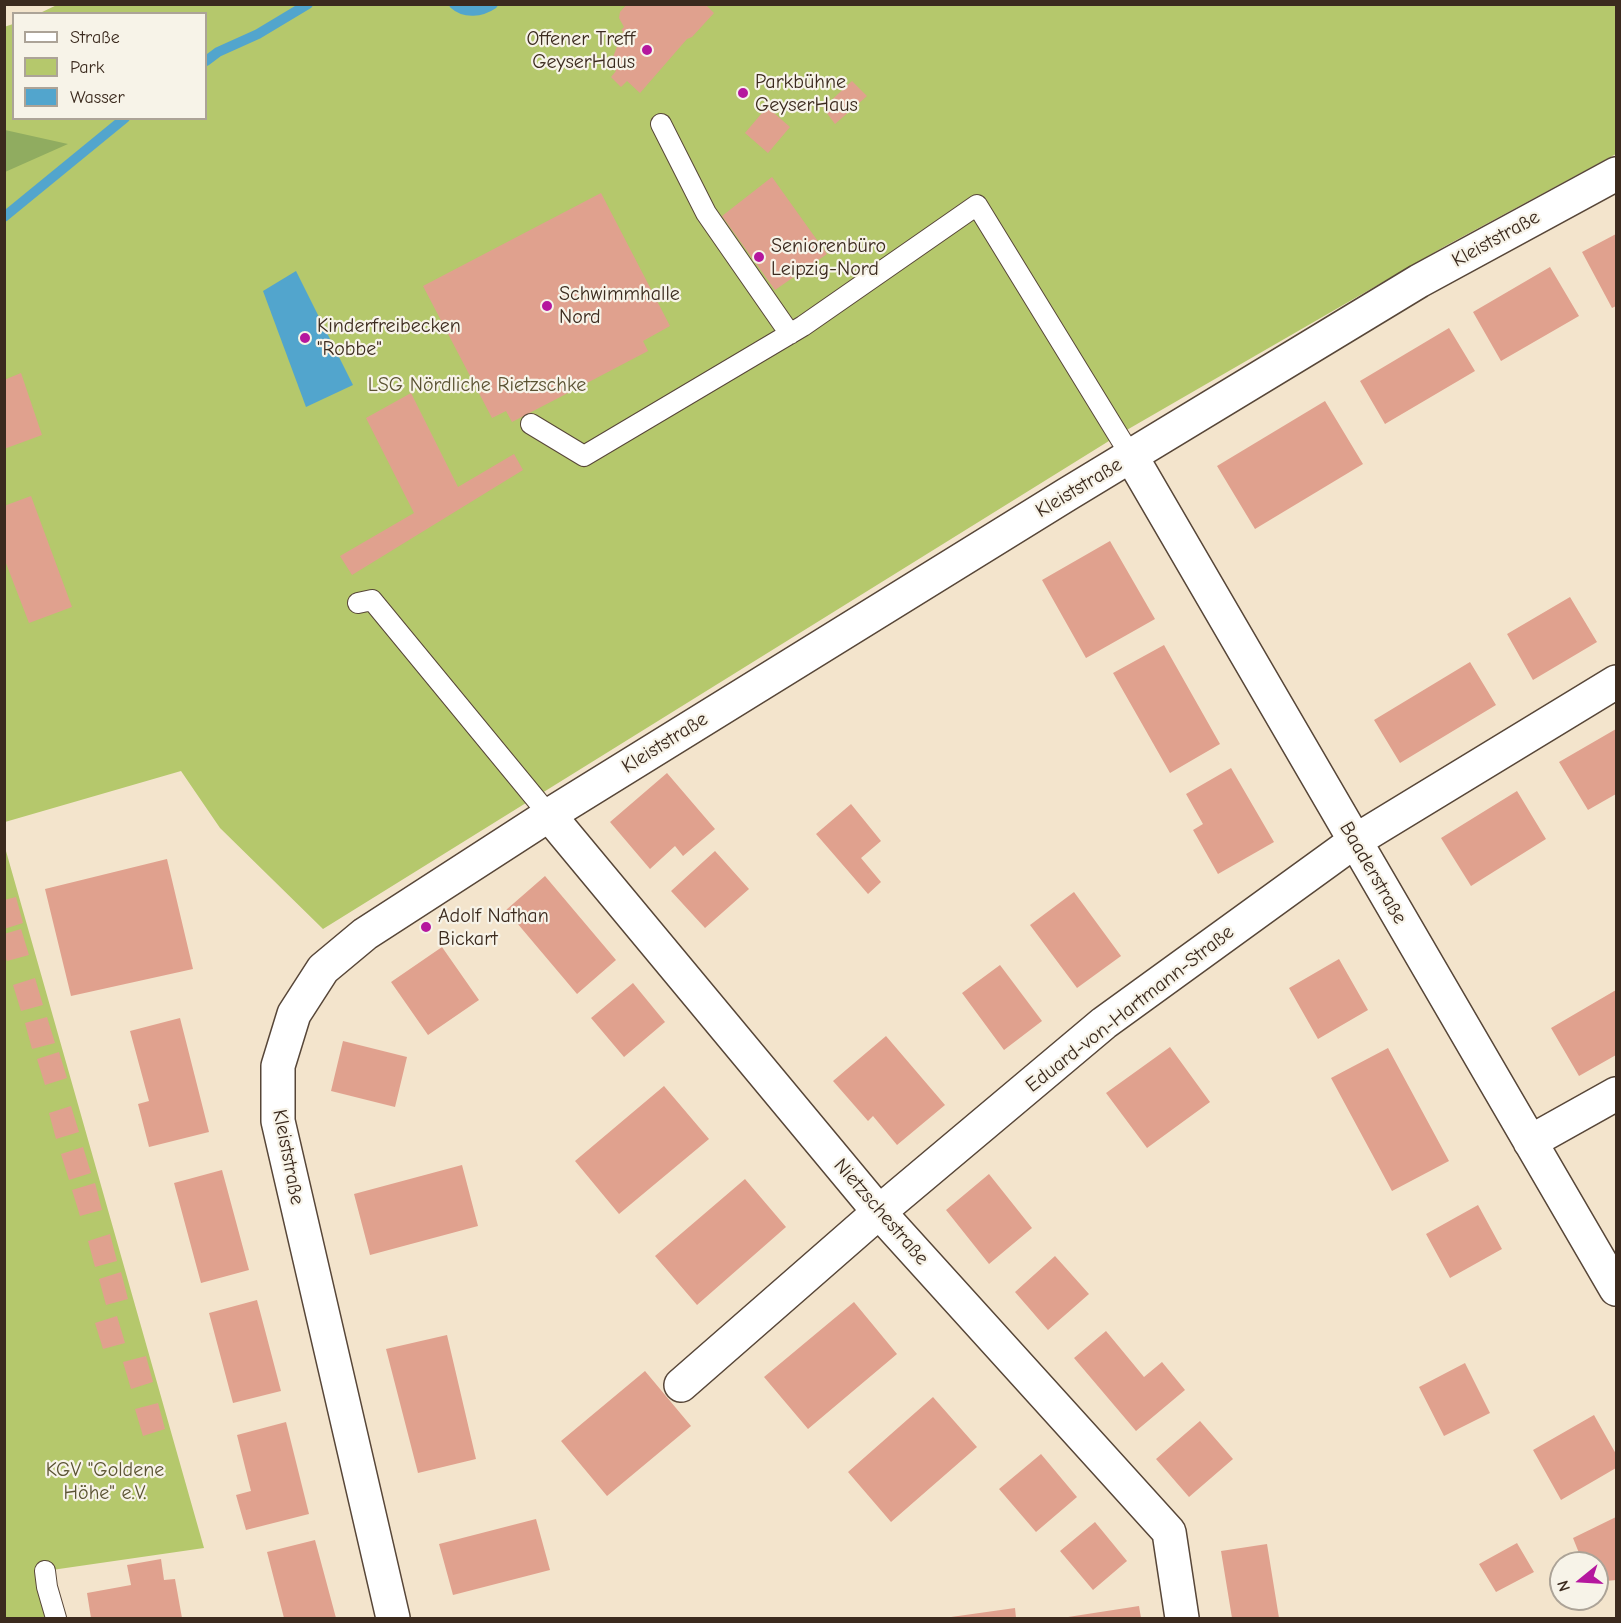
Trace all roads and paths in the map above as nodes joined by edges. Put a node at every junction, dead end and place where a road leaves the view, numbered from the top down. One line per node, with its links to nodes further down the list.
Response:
1 (661, 124): 3 (lane)
2 (1617, 174): 5 (street, Kleiststraße)
3 (790, 334): 4 (lane); 5 (lane)
4 (531, 424)
5 (1131, 456): 8 (street, Kleiststraße); 9 (street, Baaderstraße)
6 (358, 603): 8 (lane)
7 (1617, 682): 9 (street, Eduard-von-Hartmann-Straße)
8 (549, 815): 12 (street, Nietzschestraße); 17 (street, Kleiststraße)
9 (1355, 841): 11 (street, Baaderstraße); 12 (street, Eduard-von-Hartmann-Straße)
10 (1617, 1094): 11 (street)
11 (1530, 1142): 13 (street, Baaderstraße)
12 (879, 1212): 14 (street, Eduard-von-Hartmann-Straße); 18 (street, Nietzschestraße)
13 (1617, 1289)
14 (681, 1385)
15 (45, 1571): 16 (lane)
16 (56, 1618)
17 (393, 1618)
18 (1182, 1618)

